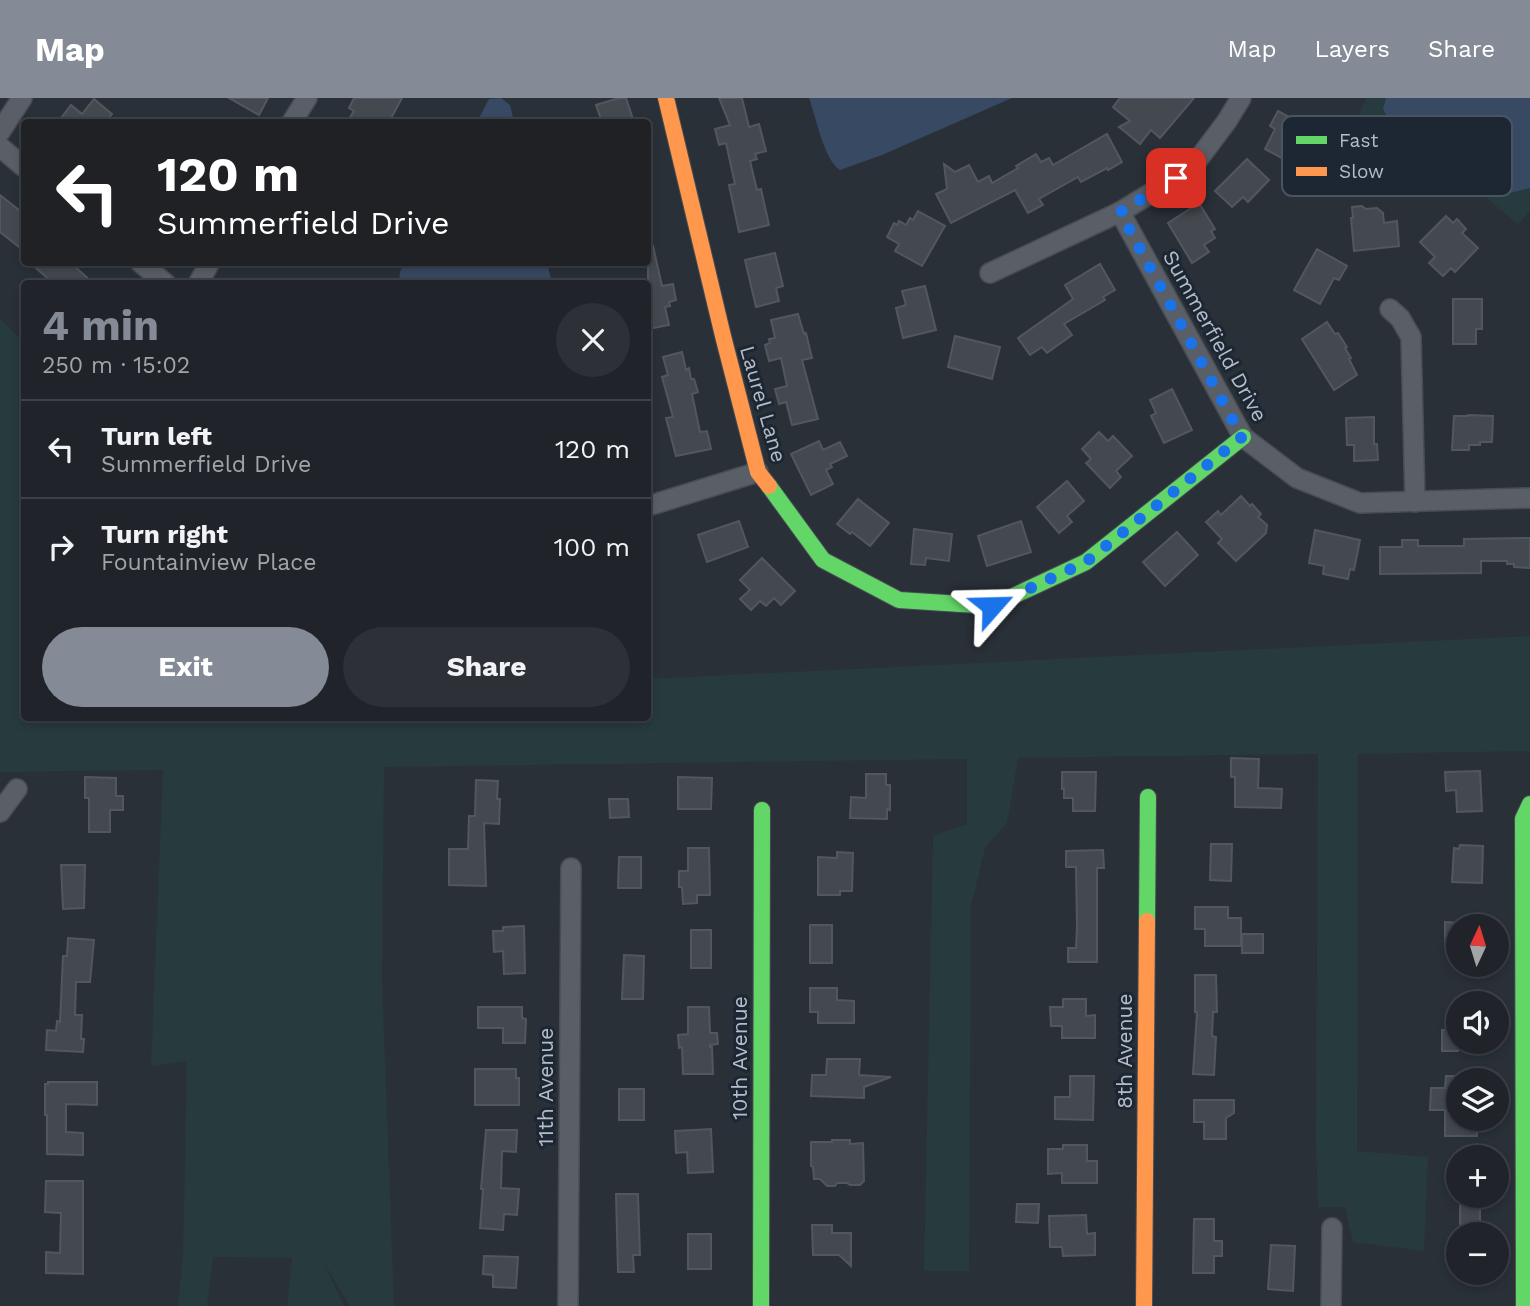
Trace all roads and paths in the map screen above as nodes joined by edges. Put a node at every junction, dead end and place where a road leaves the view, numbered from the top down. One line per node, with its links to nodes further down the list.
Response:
1 (22, 98): 6 (street)
2 (307, 98): 5 (street)
3 (666, 98): 15 (street, Laurel Lane)
4 (1241, 98): 9 (street)
5 (294, 119)
6 (0, 132)
7 (0, 147): 8 (street)
8 (21, 164)
9 (1120, 212): 11 (street); 14 (street, Summerfield Drive)
10 (145, 266): 12 (street)
11 (990, 273)
12 (161, 280)
13 (1390, 309): 17 (street)
14 (1242, 437): 15 (street, Laurel Lane); 17 (street, Summerfield Drive)
15 (758, 472): 18 (street)
16 (1530, 498): 17 (street, Summerfield Drive)
17 (1415, 502)
18 (651, 505)
19 (17, 789): 23 (street)
20 (1148, 797): 28 (street, 8th Avenue)
21 (1530, 804): 30 (street)
22 (762, 810): 27 (street, 10th Avenue)
23 (0, 812)
24 (570, 868): 26 (street, 11th Avenue)
25 (1332, 1228): 29 (street)
26 (568, 1306)
27 (761, 1306)
28 (1144, 1306)
29 (1332, 1306)
30 (1524, 1306)

